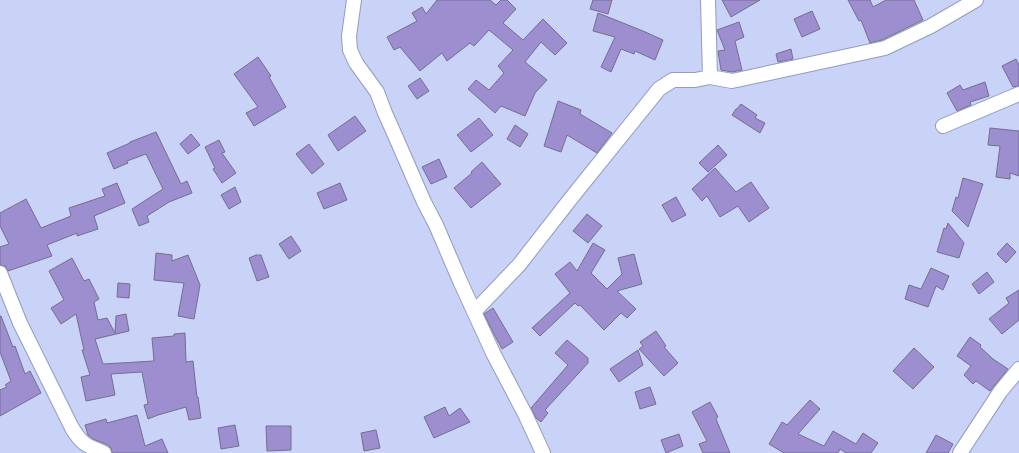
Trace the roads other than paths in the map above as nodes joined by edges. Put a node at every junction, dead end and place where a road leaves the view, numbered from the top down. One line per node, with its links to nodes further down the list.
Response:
1 (354, 0): 8 (street)
2 (708, 0): 4 (street)
3 (976, 0): 4 (street)
4 (710, 77): 8 (street)
5 (1019, 94): 6 (street)
6 (943, 126)
7 (0, 273): 10 (street)
8 (474, 312): 11 (street)
9 (1019, 369): 12 (street)
10 (104, 453)
11 (542, 453)
12 (960, 453)

